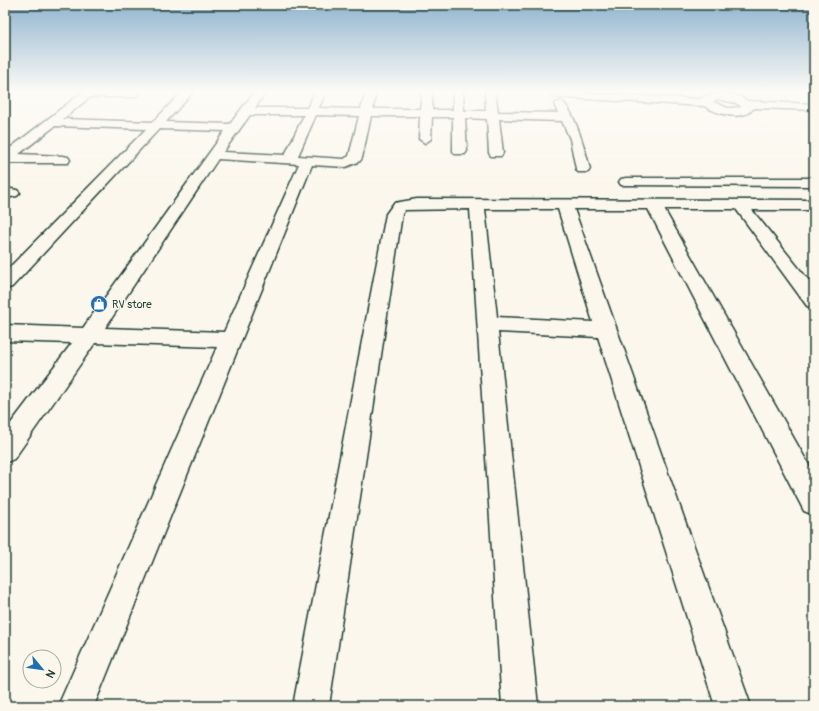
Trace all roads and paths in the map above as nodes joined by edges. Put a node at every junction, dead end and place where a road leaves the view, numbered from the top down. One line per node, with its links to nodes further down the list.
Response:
1 (47, 124): 16 (street)
2 (107, 124): 10 (street)
3 (238, 124): 11 (street)
4 (307, 124): 18 (street)
5 (362, 124): 18 (street)
6 (426, 124): 12 (street)
7 (459, 124): 13 (street)
8 (493, 124): 14 (street)
9 (569, 124): 19 (street)
10 (155, 126): 11 (street); 27 (street)
11 (235, 128): 15 (street)
12 (425, 139)
13 (460, 151)
14 (496, 153)
15 (214, 155): 18 (street); 32 (street)
16 (6, 158): 17 (street)
17 (64, 160)
18 (298, 160): 33 (street)
19 (583, 169)
20 (626, 182): 21 (street)
21 (814, 182)
22 (477, 204): 23 (street); 29 (street); 37 (street)
23 (564, 204): 24 (street); 30 (street)
24 (653, 204): 25 (street); 35 (street)
25 (740, 204): 26 (street); 28 (street)
26 (814, 205)
27 (5, 283)
28 (814, 301)
29 (487, 324): 30 (street); 38 (street)
30 (607, 330): 39 (street)
31 (5, 333): 32 (street)
32 (88, 337): 33 (street); 34 (street)
33 (232, 340): 36 (street)
34 (5, 451)
35 (814, 502)
36 (76, 706)
37 (311, 706)
38 (520, 706)
39 (733, 706)

